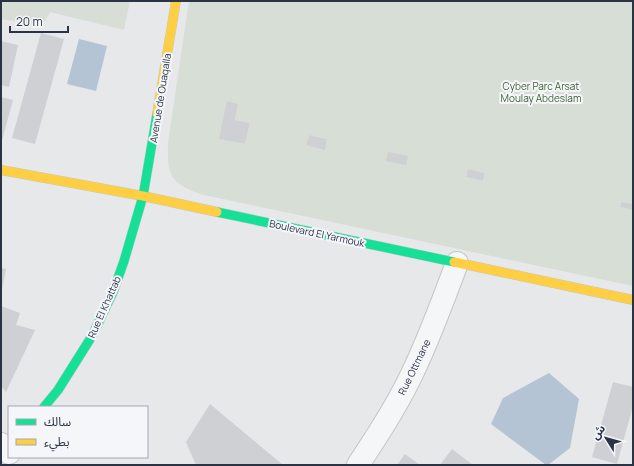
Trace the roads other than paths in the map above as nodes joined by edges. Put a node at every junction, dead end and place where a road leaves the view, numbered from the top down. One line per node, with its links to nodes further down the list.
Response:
1 (176, 1): 3 (main road, Avenue de Ouaqalla)
2 (1, 170): 3 (main road, Boulevard El Yarmouk)
3 (143, 196): 4 (main road, Boulevard El Yarmouk); 6 (main road, Rue El Khattab)
4 (457, 263): 5 (main road, Boulevard El Yarmouk); 7 (street, Rue Ottmane)
5 (633, 300)
6 (45, 406)
7 (358, 465)

